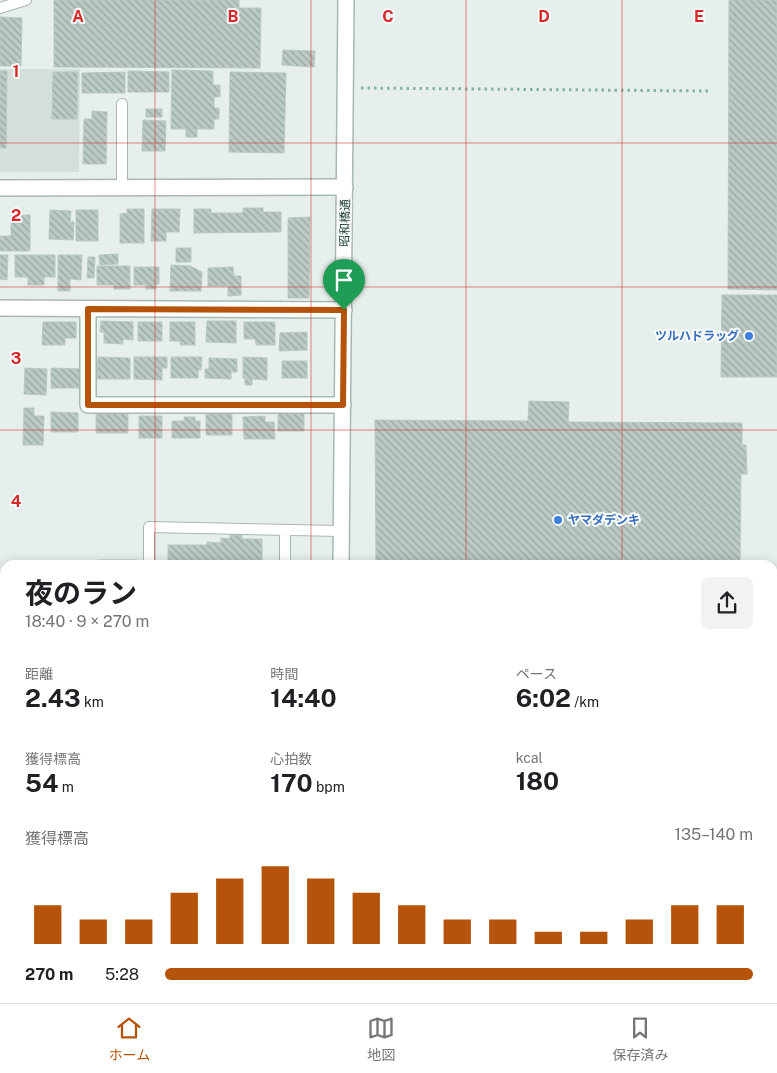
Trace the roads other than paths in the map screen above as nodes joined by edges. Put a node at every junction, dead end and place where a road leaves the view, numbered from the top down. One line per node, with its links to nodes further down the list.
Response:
1 (26, 0): 3 (lane)
2 (346, 0): 5 (street, 昭和橋通)
3 (0, 8)
4 (122, 104): 7 (lane)
5 (345, 187): 7 (street); 10 (street, 昭和橋通)
6 (0, 188): 7 (street)
7 (122, 188)
8 (0, 308): 9 (street)
9 (88, 309): 10 (street); 11 (street)
10 (344, 310): 11 (street, 昭和橋通)
11 (343, 405): 13 (street, 昭和橋通)
12 (285, 530): 13 (lane); 14 (lane); 15 (lane)
13 (342, 531): 16 (street, 昭和橋通)
14 (149, 560)
15 (285, 560)
16 (341, 560)

